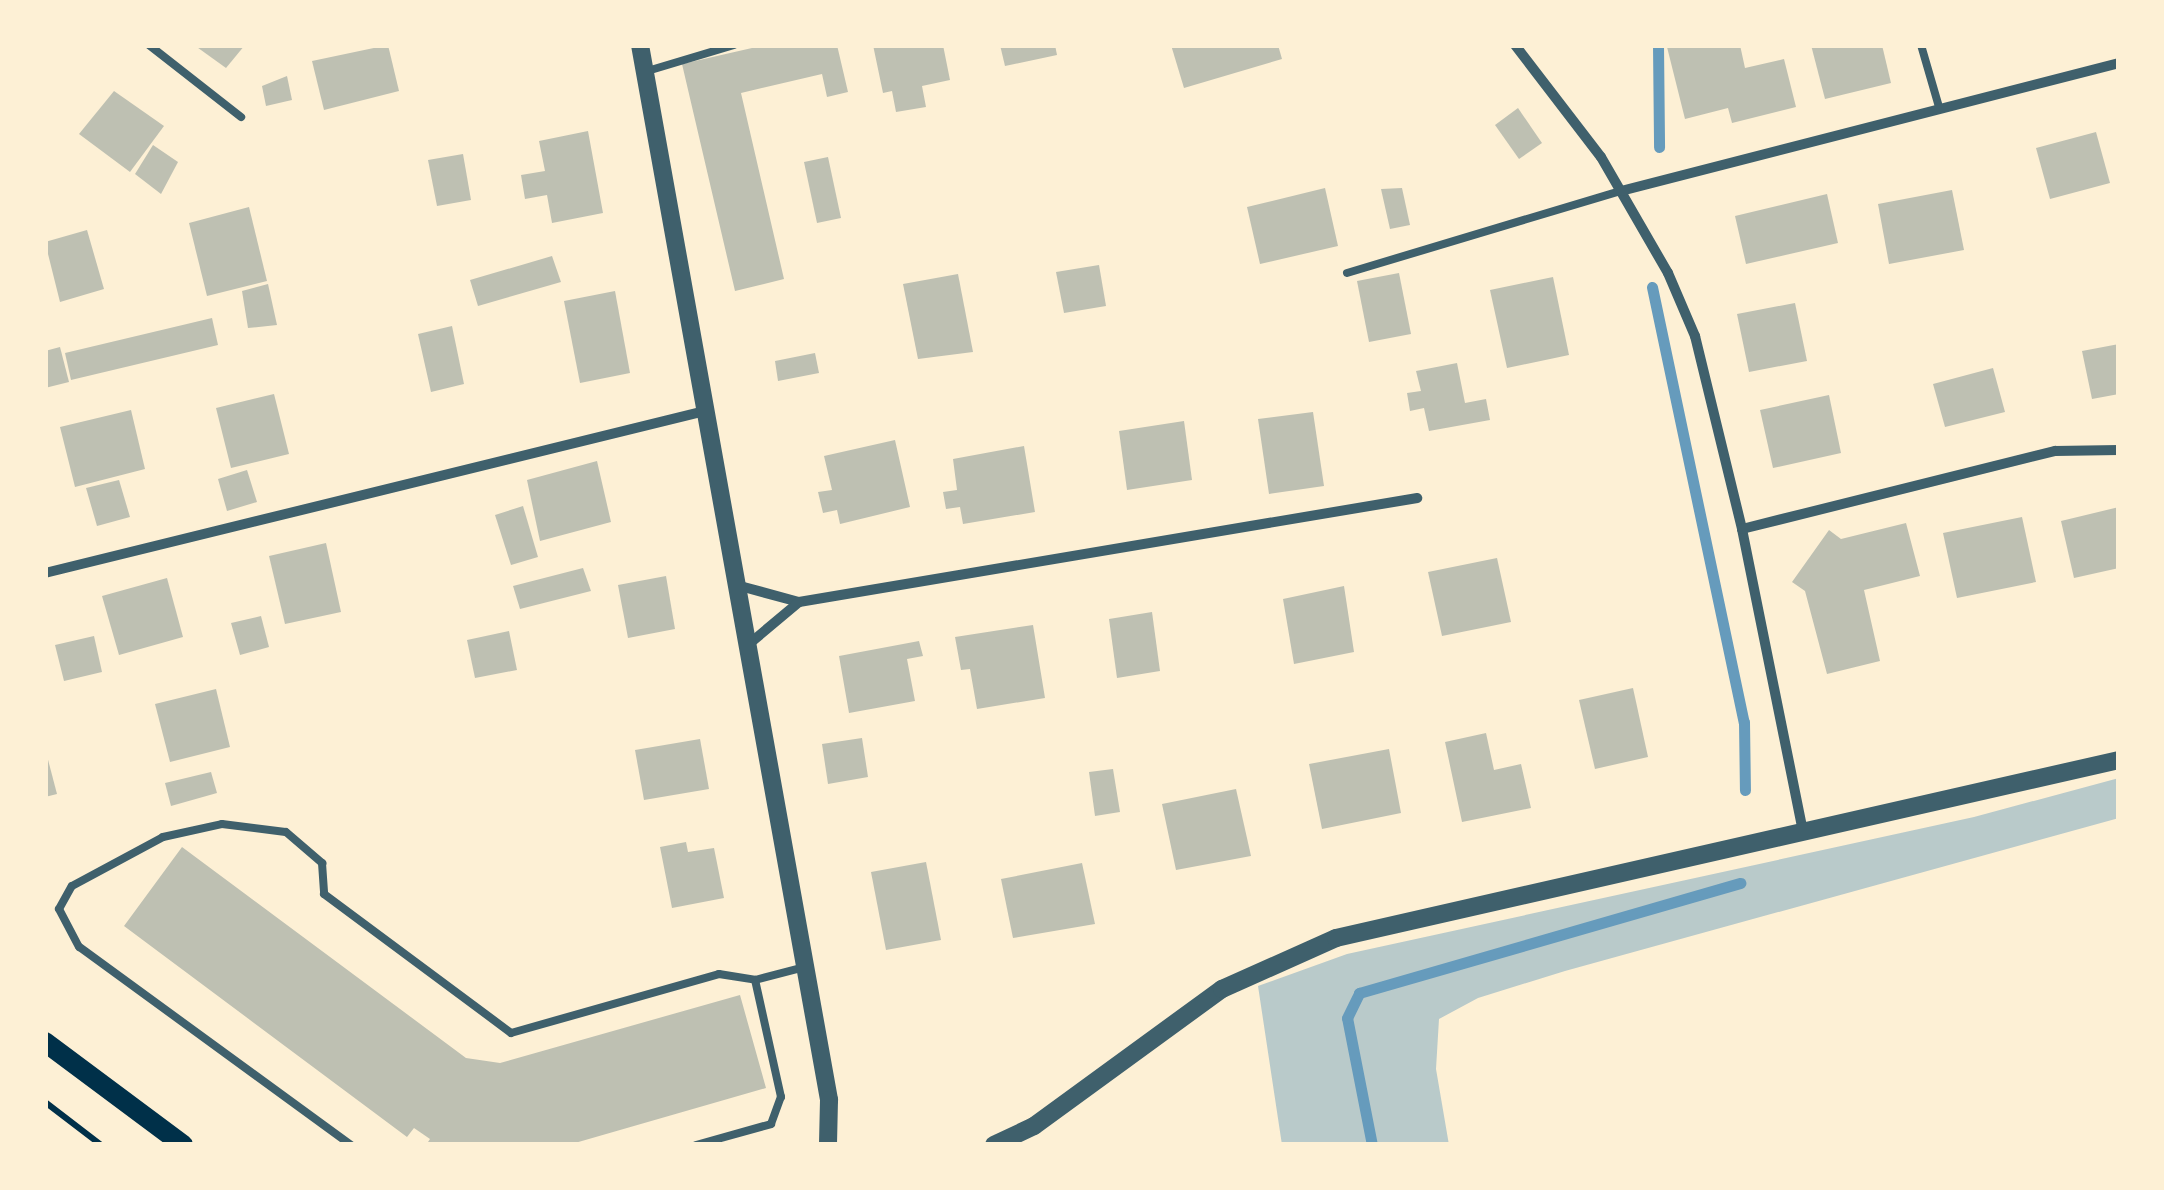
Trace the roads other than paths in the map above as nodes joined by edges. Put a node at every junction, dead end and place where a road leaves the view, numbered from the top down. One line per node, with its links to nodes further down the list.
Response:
1 (150, 45): 9 (lane)
2 (640, 45): 7 (street)
3 (734, 45): 7 (lane)
4 (1514, 45): 10 (street)
5 (1920, 45): 8 (lane)
6 (2119, 63): 8 (street)
7 (644, 72): 12 (street)
8 (1939, 107): 10 (street)
9 (240, 117)
10 (1622, 190): 11 (lane); 15 (street)
11 (1348, 273)
12 (706, 412): 16 (street); 17 (street)
13 (2119, 450): 15 (street)
14 (1417, 498): 18 (street)
15 (1742, 529): 21 (street)
16 (45, 572)
17 (740, 586): 18 (street); 19 (street)
18 (798, 602): 19 (street)
19 (749, 644): 22 (street)
20 (2119, 760): 21 (street)
21 (1803, 832): 29 (street)
22 (805, 967): 23 (lane); 28 (street)
23 (755, 980): 26 (lane); 27 (lane)
24 (45, 1042): 25 (main road)
25 (183, 1145)
26 (351, 1145)
27 (696, 1145)
28 (828, 1145)
29 (994, 1145)

